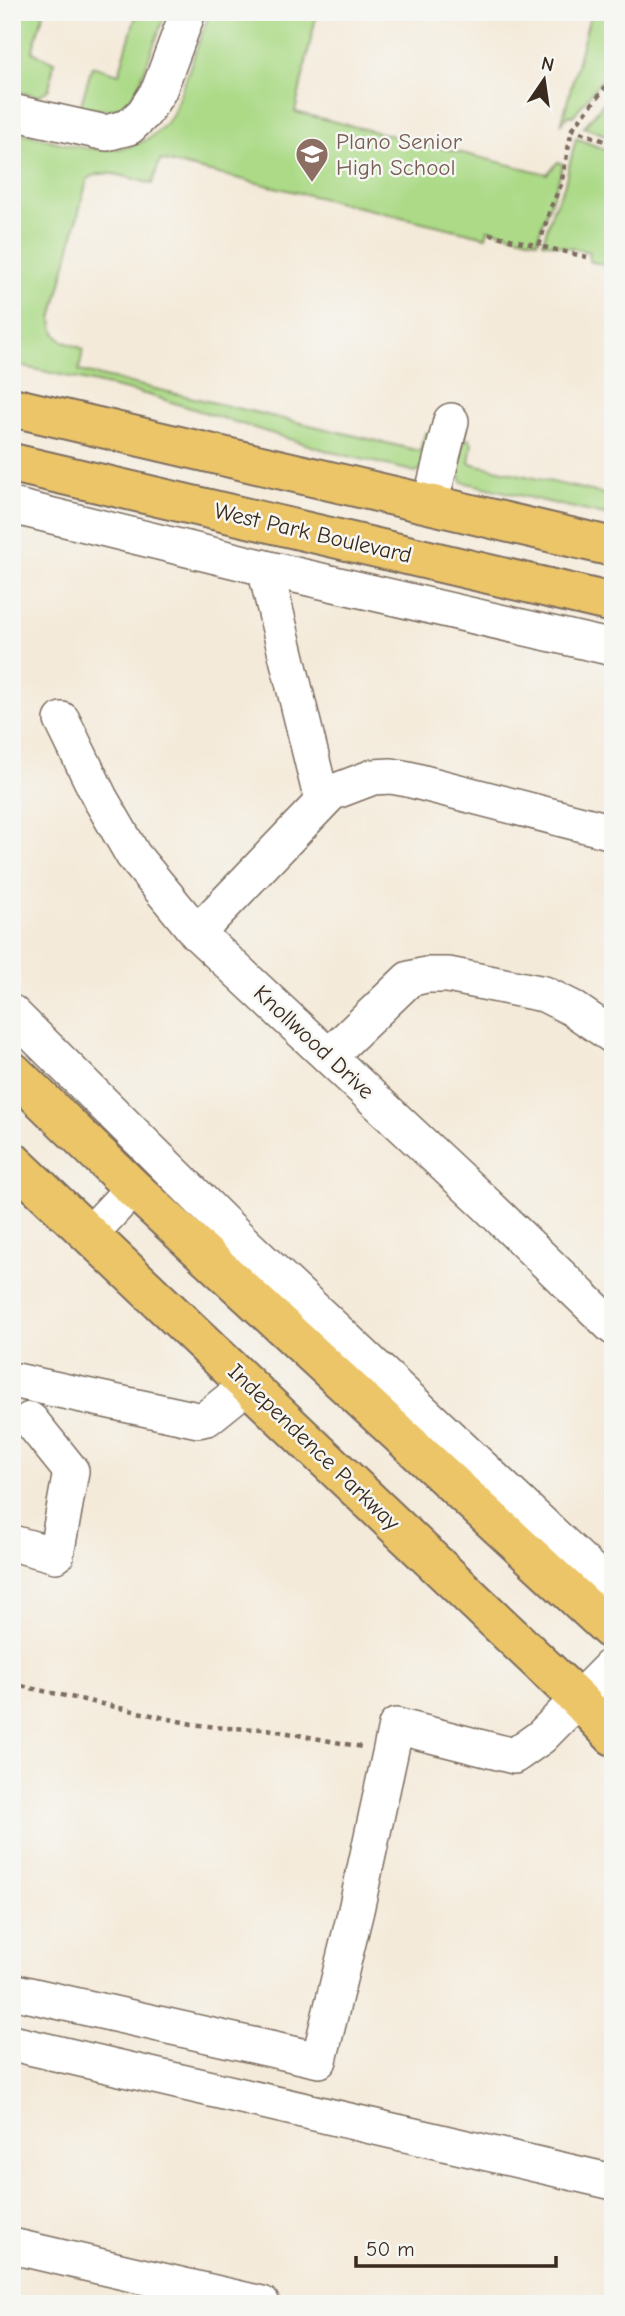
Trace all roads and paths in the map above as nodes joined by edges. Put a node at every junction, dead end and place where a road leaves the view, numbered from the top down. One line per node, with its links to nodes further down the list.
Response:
1 (188, 12): 3 (street)
2 (613, 78): 4 (path)
3 (12, 112)
4 (572, 129): 5 (path); 7 (path)
5 (613, 144)
6 (489, 234): 7 (path)
7 (539, 246): 8 (path)
8 (587, 257)
9 (12, 407): 12 (main road)
10 (451, 421): 12 (street)
11 (12, 463): 16 (main road, West Park Boulevard)
12 (430, 504): 14 (main road)
13 (12, 506): 15 (street)
14 (613, 547)
15 (265, 568): 17 (street); 19 (street)
16 (613, 603)
17 (613, 649)
18 (62, 720): 21 (street, Knollwood Drive)
19 (322, 801): 20 (street); 21 (street)
20 (613, 832)
21 (197, 933): 24 (street, Knollwood Drive)
22 (12, 1013): 35 (street)
23 (613, 1036): 24 (street)
24 (329, 1056): 29 (street, Knollwood Drive)
25 (12, 1071): 27 (main road)
26 (12, 1161): 28 (main road, Independence Parkway)
27 (133, 1188): 28 (street); 36 (main road)
28 (89, 1234): 31 (main road, Independence Parkway)
29 (613, 1327)
30 (12, 1380): 32 (street)
31 (248, 1385): 32 (street); 39 (main road, Independence Parkway)
32 (47, 1388): 33 (street)
33 (21, 1429): 34 (street)
34 (12, 1543)
35 (613, 1591)
36 (613, 1632)
37 (613, 1664): 39 (street)
38 (12, 1684): 41 (path)
39 (578, 1699): 40 (main road, Independence Parkway); 41 (street)
40 (613, 1736)
41 (390, 1752): 42 (street)
42 (12, 1991)
43 (12, 2043): 44 (street)
44 (613, 2182)
45 (12, 2246): 46 (street)
46 (262, 2304)

